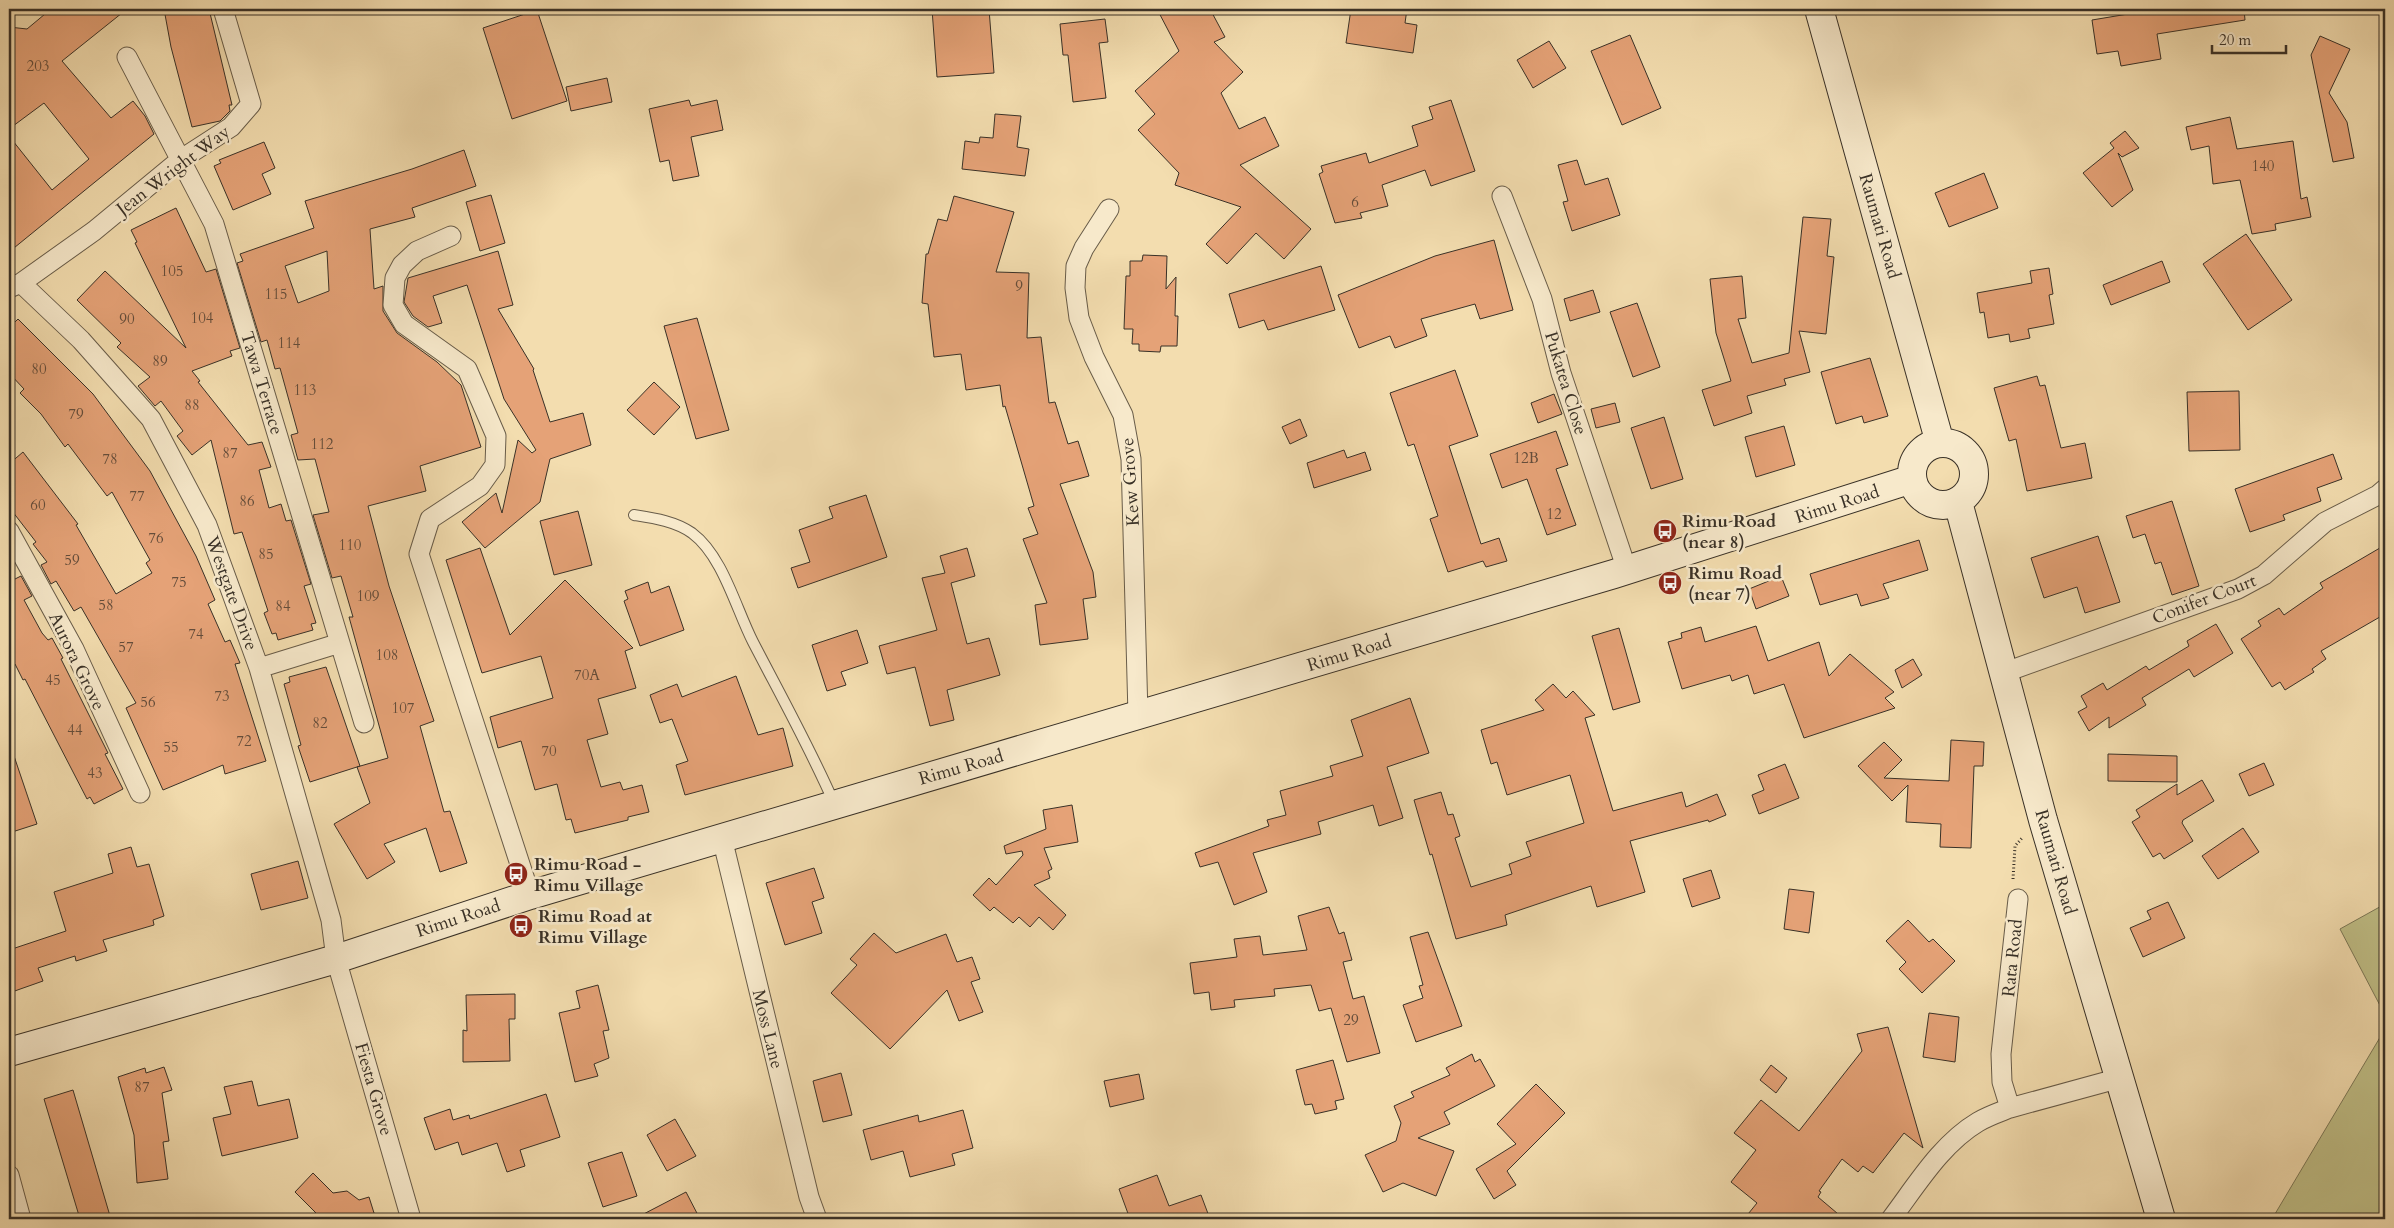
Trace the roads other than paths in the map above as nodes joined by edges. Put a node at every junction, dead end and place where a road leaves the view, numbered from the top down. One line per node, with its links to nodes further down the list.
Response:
1 (223, 9): 4 (street, Jean Wright Way)
2 (1819, 9): 9 (main road, Raumati Road)
3 (127, 57): 4 (street, Tawa Terrace)
4 (180, 160): 8 (street, Jean Wright Way); 16 (street, Tawa Terrace)
5 (1502, 196): 15 (street, Pukatea Close)
6 (1109, 209): 19 (street, Kew Grove)
7 (451, 236): 24 (street)
8 (15, 286): 17 (street, Westgate Drive)
9 (1940, 443): 10 (main road); 12 (main road)
10 (1912, 479): 12 (main road); 15 (main road, Rimu Road)
11 (2385, 489): 18 (street, Conifer Court)
12 (1958, 502): 18 (main road, Raumati Road)
13 (634, 515): 22 (lane)
14 (9, 531): 21 (street, Aurora Grove)
15 (1627, 570): 19 (main road, Rimu Road)
16 (340, 643): 17 (street); 20 (street, Tawa Terrace)
17 (259, 668): 26 (street, Westgate Drive)
18 (2003, 673): 28 (main road, Raumati Road)
19 (1138, 715): 22 (main road, Rimu Road)
20 (364, 723)
21 (140, 793)
22 (835, 804): 23 (main road, Rimu Road)
23 (722, 838): 24 (main road, Rimu Road); 33 (street, Moss Lane)
24 (530, 895): 26 (main road, Rimu Road)
25 (2018, 899): 29 (street, Rata Road)
26 (336, 959): 27 (main road, Rimu Road); 32 (street, Fiesta Grove)
27 (9, 1052)
28 (2120, 1078): 29 (street); 35 (main road, Raumati Road)
29 (2010, 1108): 34 (street)
30 (9, 1175): 31 (street)
31 (21, 1219)
32 (411, 1219)
33 (817, 1219)
34 (1891, 1219)
35 (2161, 1219)

